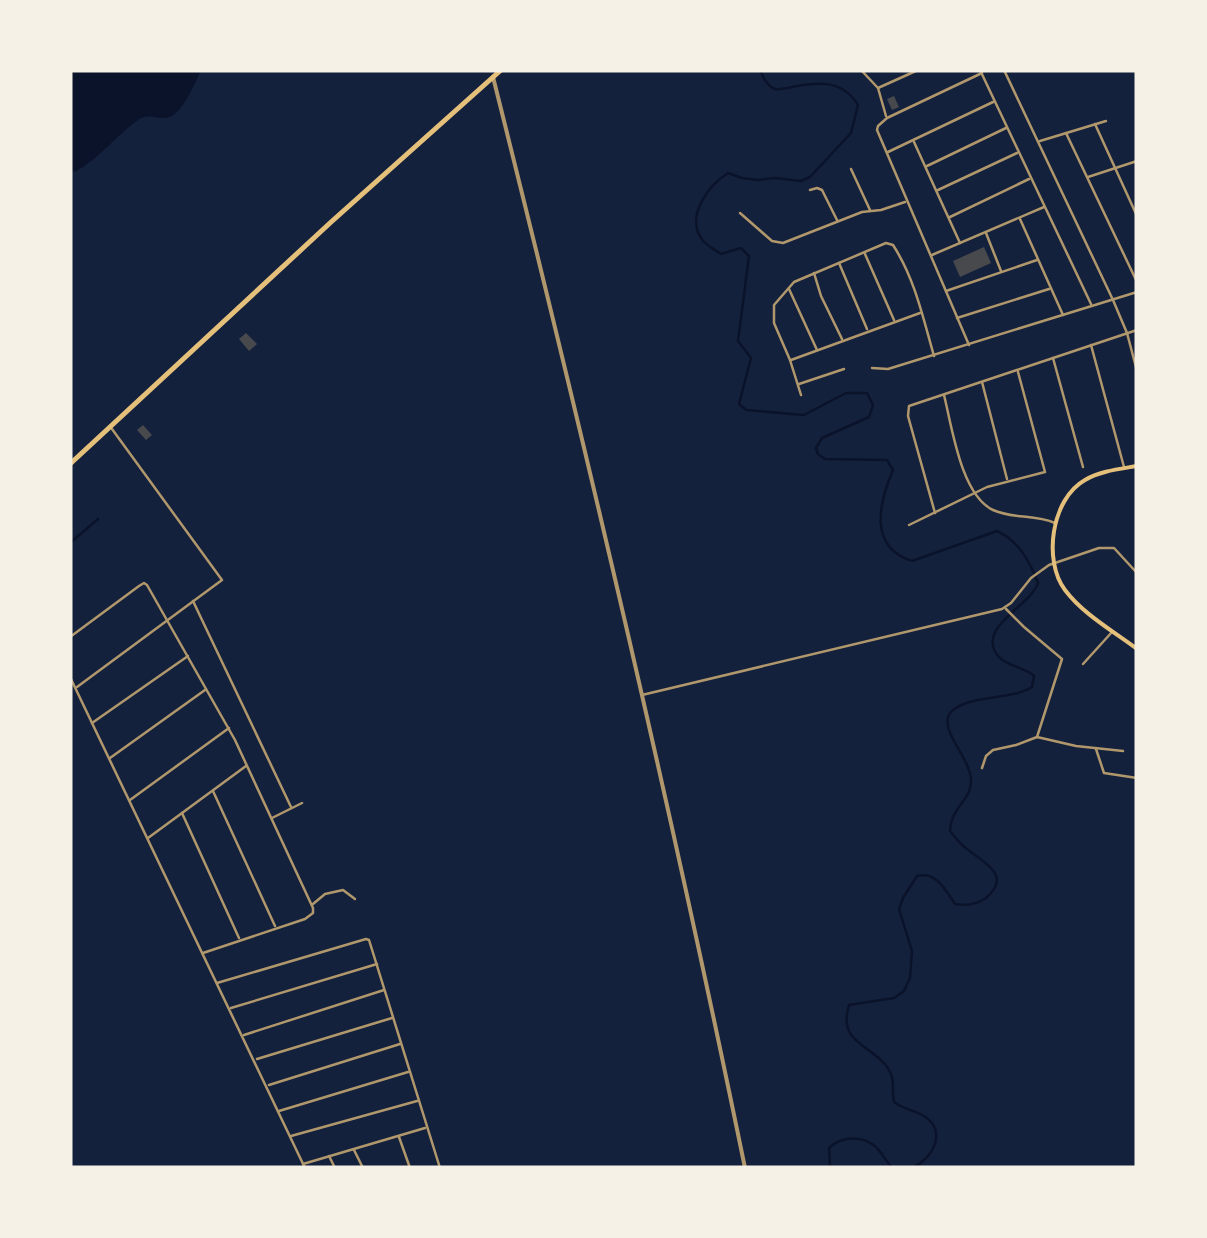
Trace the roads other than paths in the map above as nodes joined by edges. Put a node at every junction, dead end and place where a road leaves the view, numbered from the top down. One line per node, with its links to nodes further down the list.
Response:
1 (501, 70): 6 (highway)
2 (864, 70): 7 (street)
3 (918, 70): 7 (street)
4 (1004, 70): 15 (street)
5 (981, 72): 8 (street); 9 (street)
6 (493, 77): 73 (highway); 96 (street)
7 (878, 88): 9 (street)
8 (994, 101): 12 (street); 14 (street)
9 (886, 118): 17 (street)
10 (1106, 121): 11 (street)
11 (1096, 124): 13 (street); 20 (street)
12 (1007, 128): 16 (street); 19 (street)
13 (1066, 133): 15 (street); 22 (street)
14 (914, 141): 17 (street); 19 (street)
15 (1038, 142): 49 (street)
16 (1019, 152): 23 (street); 25 (street)
17 (886, 153): 26 (street)
18 (1137, 161): 20 (street)
19 (926, 166): 25 (street)
20 (1116, 168): 22 (street); 30 (street)
21 (852, 169): 28 (street)
22 (1087, 177): 41 (street)
23 (1031, 178): 27 (street); 31 (street)
24 (810, 190): 33 (street)
25 (937, 191): 31 (street)
26 (907, 201): 28 (street); 37 (street)
27 (1045, 207): 32 (street); 50 (street)
28 (871, 211): 33 (street)
29 (740, 213): 33 (street)
30 (1137, 216)
31 (949, 218): 35 (street)
32 (1020, 218): 34 (street); 38 (street)
33 (838, 222)
34 (986, 233): 35 (street); 43 (street)
35 (960, 243): 37 (street)
36 (864, 251): 39 (street); 51 (street); 54 (street)
37 (930, 256): 47 (street)
38 (1038, 259): 43 (street); 46 (street)
39 (838, 262): 42 (street); 55 (street)
40 (1137, 264): 41 (street)
41 (1130, 267): 44 (street)
42 (814, 273): 45 (street); 58 (street)
43 (1001, 273): 47 (street)
44 (1137, 282)
45 (788, 288): 61 (street); 64 (street)
46 (1051, 288): 52 (street); 53 (street)
47 (946, 291): 53 (street)
48 (1137, 292): 49 (street)
49 (1113, 300): 50 (street); 57 (street)
50 (1092, 306): 52 (street)
51 (921, 312): 54 (street); 62 (street)
52 (1063, 316): 59 (street)
53 (958, 318): 59 (street)
54 (894, 321): 55 (street)
55 (868, 330): 58 (street)
56 (1137, 330): 57 (street)
57 (1127, 333): 60 (street); 68 (street)
58 (842, 341): 61 (street)
59 (970, 346): 62 (street)
60 (1091, 346): 63 (street); 77 (street)
61 (817, 350): 64 (street)
62 (934, 356): 66 (street)
63 (1053, 358): 67 (street); 76 (street)
64 (790, 360): 70 (street)
65 (844, 368): 70 (street)
66 (872, 368)
67 (1017, 370): 69 (street); 78 (street)
68 (1137, 371)
69 (982, 382): 71 (street); 78 (street)
70 (798, 384): 72 (street)
71 (944, 394): 79 (street); 80 (street)
72 (801, 395)
73 (110, 426): 74 (highway); 85 (street)
74 (70, 464)
75 (1137, 466): 77 (main road)
76 (1084, 467)
77 (1125, 468): 81 (main road)
78 (1007, 480): 79 (street)
79 (974, 492): 80 (street); 81 (street)
80 (935, 512): 82 (street)
81 (1056, 524): 83 (main road)
82 (910, 525)
83 (1053, 563): 84 (street); 86 (street); 88 (main road)
84 (1137, 573)
85 (193, 601): 87 (street); 109 (street)
86 (1006, 609): 96 (street); 99 (street)
87 (168, 618): 89 (street); 91 (street); 94 (street)
88 (1113, 631): 90 (main road); 92 (street)
89 (70, 638)
90 (1137, 649)
91 (189, 655): 95 (street); 97 (street)
92 (1084, 664)
93 (70, 677): 94 (street)
94 (75, 688): 97 (street)
95 (208, 688): 98 (street); 102 (street)
96 (642, 695): 140 (street)
97 (92, 723): 102 (street)
98 (229, 728): 103 (street); 107 (street)
99 (1036, 737): 100 (street); 104 (street)
100 (1096, 748): 101 (street); 105 (street)
101 (1123, 750)
102 (109, 759): 107 (street)
103 (246, 766): 106 (street); 111 (street)
104 (982, 768)
105 (1137, 778)
106 (213, 790): 110 (street); 115 (street)
107 (129, 800): 112 (street)
108 (302, 802): 109 (street)
109 (291, 807): 111 (street)
110 (182, 813): 112 (street); 116 (street)
111 (271, 818): 114 (street)
112 (147, 839): 117 (street)
113 (356, 900): 114 (street)
114 (312, 905): 115 (street)
115 (276, 928): 116 (street)
116 (240, 940): 117 (street)
117 (203, 953): 119 (street)
118 (378, 964): 119 (street); 120 (street); 121 (street)
119 (217, 983): 121 (street)
120 (386, 990): 122 (street); 123 (street)
121 (229, 1009): 123 (street)
122 (394, 1017): 124 (street); 125 (street)
123 (242, 1035): 125 (street)
124 (402, 1043): 126 (street); 127 (street)
125 (254, 1060): 127 (street)
126 (410, 1071): 128 (street); 129 (street)
127 (266, 1086): 129 (street)
128 (418, 1101): 130 (street); 131 (street)
129 (278, 1111): 131 (street)
130 (426, 1127): 132 (street); 139 (street)
131 (290, 1136): 135 (street)
132 (398, 1136): 133 (street); 138 (street)
133 (353, 1149): 134 (street); 137 (street)
134 (329, 1156): 135 (street); 136 (street)
135 (304, 1166)
136 (334, 1168)
137 (362, 1168)
138 (410, 1168)
139 (440, 1168)
140 (745, 1168)

